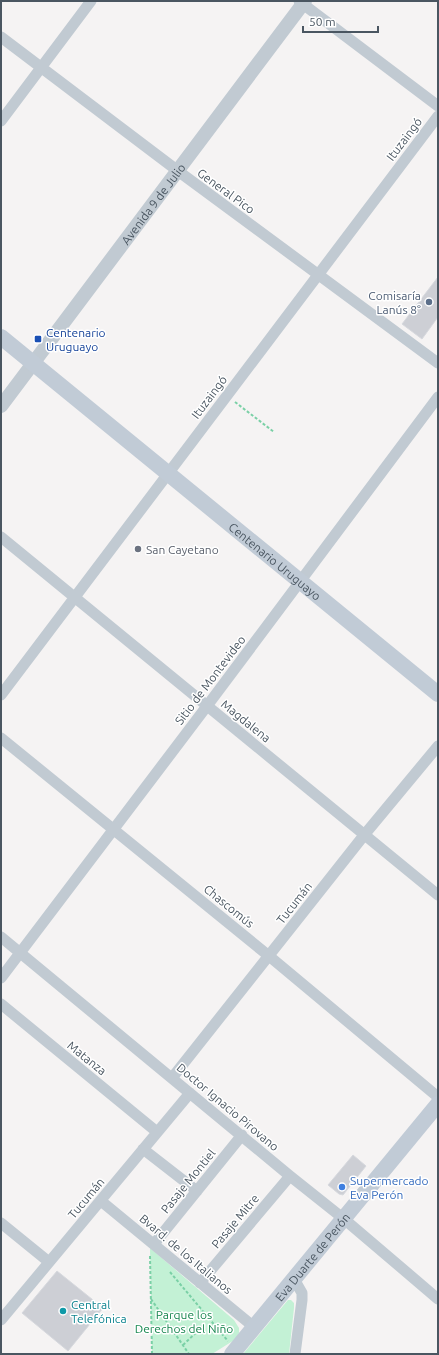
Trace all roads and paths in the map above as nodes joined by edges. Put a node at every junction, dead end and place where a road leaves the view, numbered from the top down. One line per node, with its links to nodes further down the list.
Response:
1 (91, 1): 4 (street)
2 (302, 2): 5 (street); 8 (street, Avenida 9 de Julio)
3 (1, 36): 4 (street, General Pico)
4 (42, 67): 7 (street); 8 (street, General Pico)
5 (438, 106)
6 (438, 116): 9 (street, Ituzaingó)
7 (1, 121)
8 (178, 171): 9 (street, General Pico); 11 (street, Avenida 9 de Julio)
9 (318, 274): 12 (street, General Pico); 13 (street, Ituzaingó)
10 (1, 337): 11 (main road, Centenario Uruguayo)
11 (33, 363): 15 (street, Avenida 9 de Julio); 17 (main road, Centenario Uruguayo)
12 (438, 364)
13 (226, 396): 16 (path); 17 (street, Ituzaingó)
14 (438, 397): 19 (street, Sitio de Montevideo)
15 (1, 406)
16 (274, 432)
17 (167, 473): 19 (main road, Centenario Uruguayo); 20 (street, Ituzaingó)
18 (1, 537): 20 (street, Magdalena)
19 (300, 581): 21 (main road, Centenario Uruguayo); 23 (street, Sitio de Montevideo)
20 (75, 596): 22 (street, Ituzaingó); 23 (street, Magdalena)
21 (438, 694)
22 (1, 695)
23 (207, 706): 26 (street, Sitio de Montevideo); 27 (street, Magdalena)
24 (1, 738): 26 (street, Chascomús)
25 (438, 746): 27 (street, Tucumán)
26 (114, 830): 30 (street, Sitio de Montevideo); 31 (street, Chascomús)
27 (365, 834): 28 (street, Magdalena); 31 (street, Tucumán)
28 (438, 895)
29 (1, 937): 30 (street, Doctor Ignacio Pirovano)
30 (20, 952): 32 (street, Sitio de Montevideo); 34 (street, Doctor Ignacio Pirovano)
31 (269, 956): 34 (street, Tucumán); 36 (street, Chascomús)
32 (1, 978)
33 (1, 1004): 38 (street, Matanza)
34 (172, 1078): 35 (street, Doctor Ignacio Pirovano)
35 (190, 1093): 38 (street, Tucumán); 39 (street, Doctor Ignacio Pirovano)
36 (438, 1097)
37 (438, 1104): 44 (main road, Eva Duarte de Perón)
38 (157, 1132): 40 (street, Tucumán)
39 (242, 1135): 41 (street, Doctor Ignacio Pirovano); 42 (street, Pasaje Montiel)
40 (143, 1148): 42 (street); 43 (street, Tucumán)
41 (290, 1176): 44 (street, Doctor Ignacio Pirovano); 50 (street, Pasaje Mitre)
42 (197, 1191): 46 (street, Pasaje Montiel)
43 (101, 1201): 46 (street, Bvard. de los Italianos); 47 (street, Tucumán)
44 (344, 1219): 49 (main road, Eva Duarte de Perón); 52 (street, Doctor Ignacio Pirovano)
45 (1, 1223): 47 (street)
46 (154, 1244): 50 (street, Bvard. de los Italianos); 51 (path)
47 (49, 1262): 53 (street, Tucumán)
48 (165, 1266): 57 (path)
49 (294, 1280): 55 (main road, Eva Duarte de Perón); 60 (street)
50 (200, 1283): 55 (street, Bvard. de los Italianos)
51 (151, 1299): 56 (path); 58 (path)
52 (438, 1299)
53 (1, 1320)
54 (203, 1326): 56 (path)
55 (254, 1327): 57 (main road, Eva Duarte de Perón)
56 (183, 1345): 59 (path)
57 (233, 1352)
58 (152, 1354)
59 (189, 1354)
60 (295, 1354)

